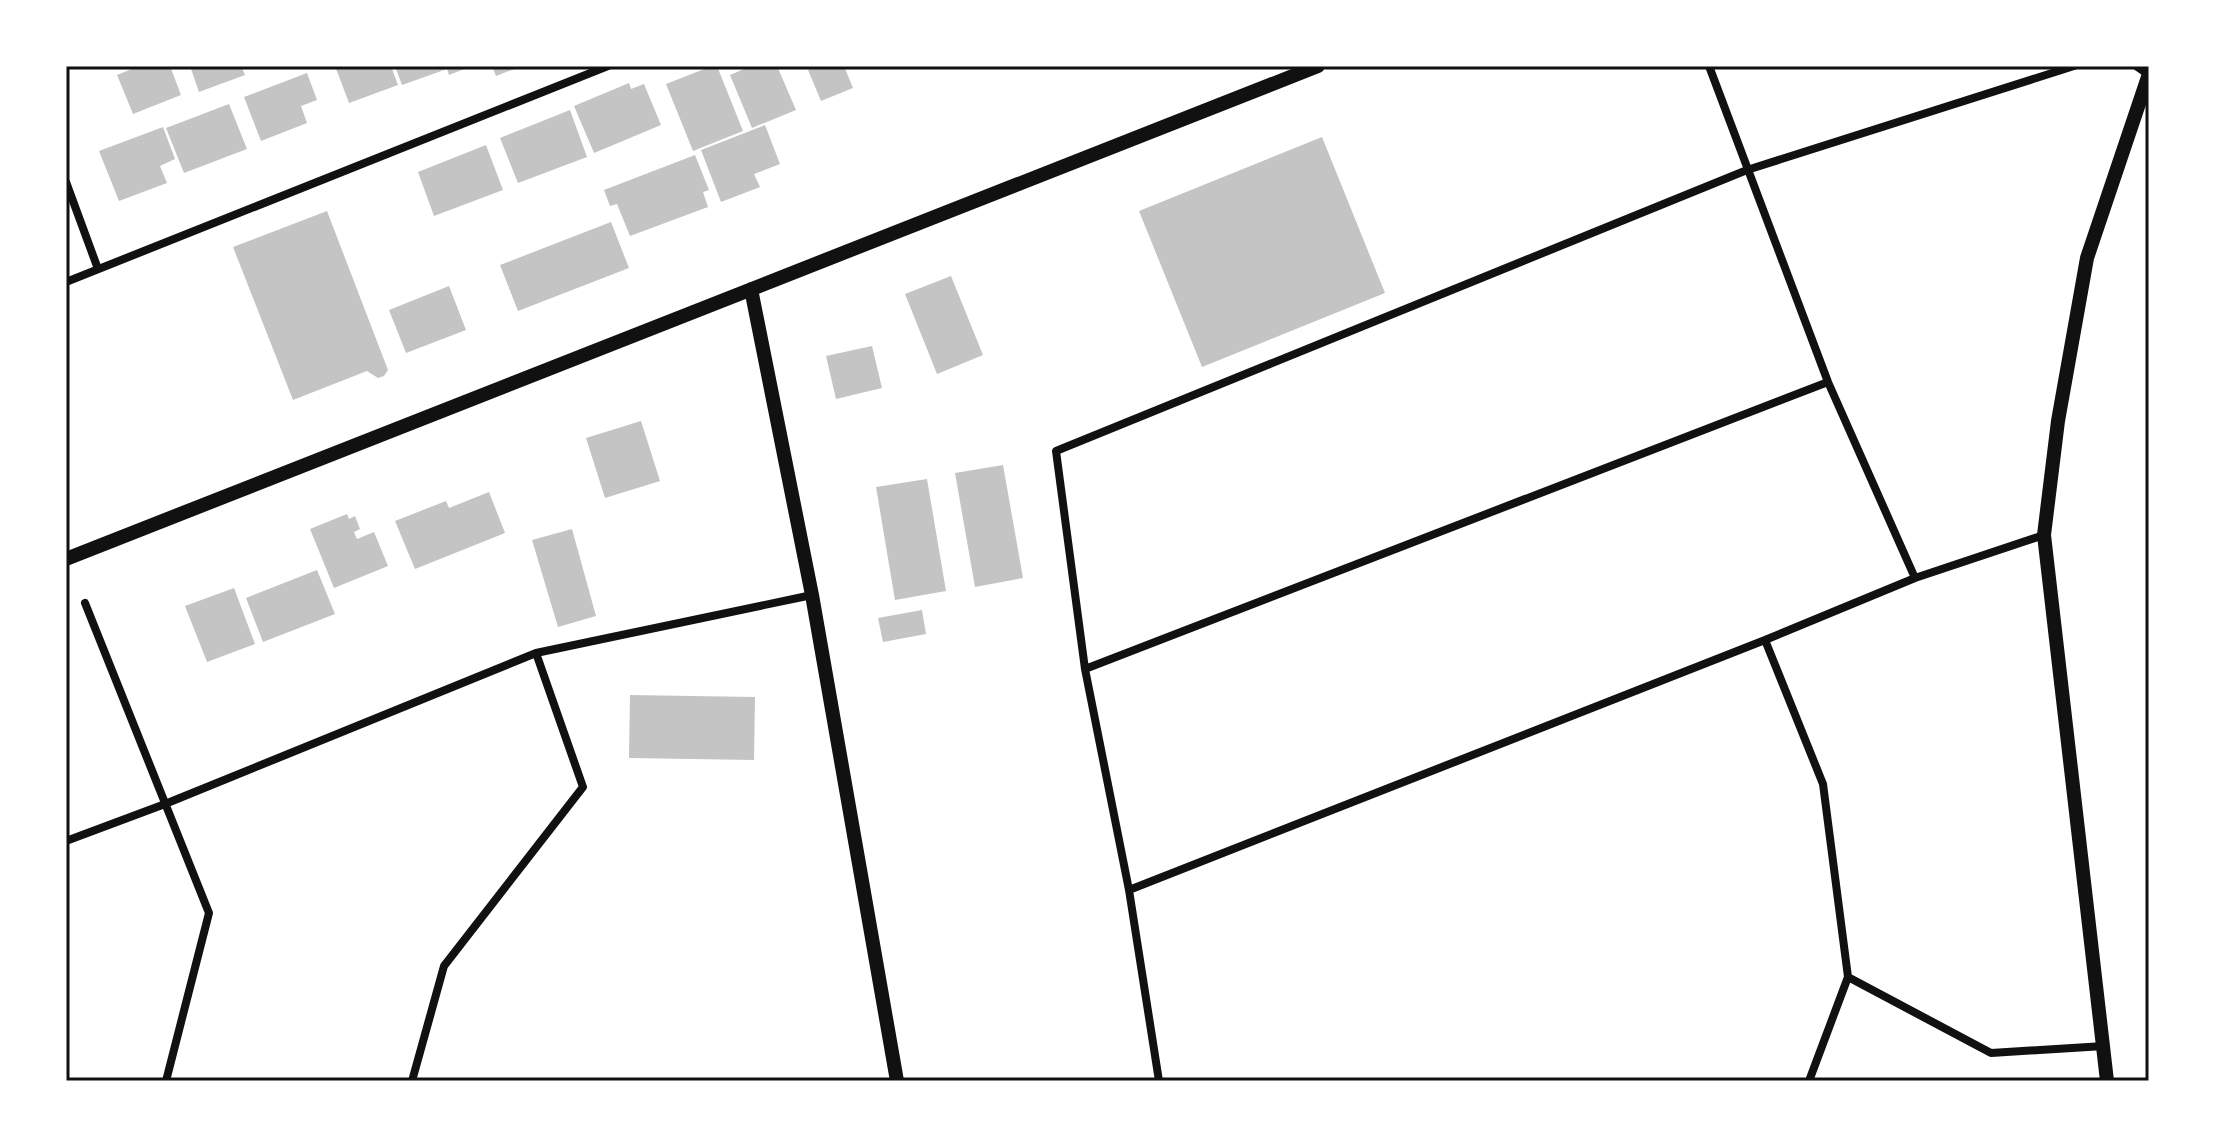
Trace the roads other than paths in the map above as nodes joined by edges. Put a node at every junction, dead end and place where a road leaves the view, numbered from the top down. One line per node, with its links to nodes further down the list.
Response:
1 (608, 66): 9 (street)
2 (1318, 66): 11 (street)
3 (1709, 66): 7 (street)
4 (2074, 66): 7 (street)
5 (2136, 66): 6 (street)
6 (2149, 74): 13 (street)
7 (1747, 170): 12 (street); 20 (street)
8 (66, 182): 9 (street)
9 (98, 269): 10 (street)
10 (66, 282)
11 (751, 289): 14 (street); 16 (street)
12 (1828, 382): 15 (street); 20 (street)
13 (2044, 535): 15 (street); 25 (street)
14 (66, 559)
15 (1915, 578): 18 (street)
16 (812, 595): 19 (street); 28 (street)
17 (85, 603): 21 (street)
18 (1765, 640): 23 (street); 24 (street)
19 (536, 653): 21 (street); 27 (street)
20 (1085, 669): 23 (street)
21 (165, 804): 22 (street); 26 (street)
22 (66, 841)
23 (1129, 890): 29 (street)
24 (1848, 977): 25 (street); 30 (street)
25 (2104, 1046): 31 (street)
26 (166, 1081)
27 (412, 1081)
28 (897, 1081)
29 (1159, 1081)
30 (1809, 1081)
31 (2107, 1081)

